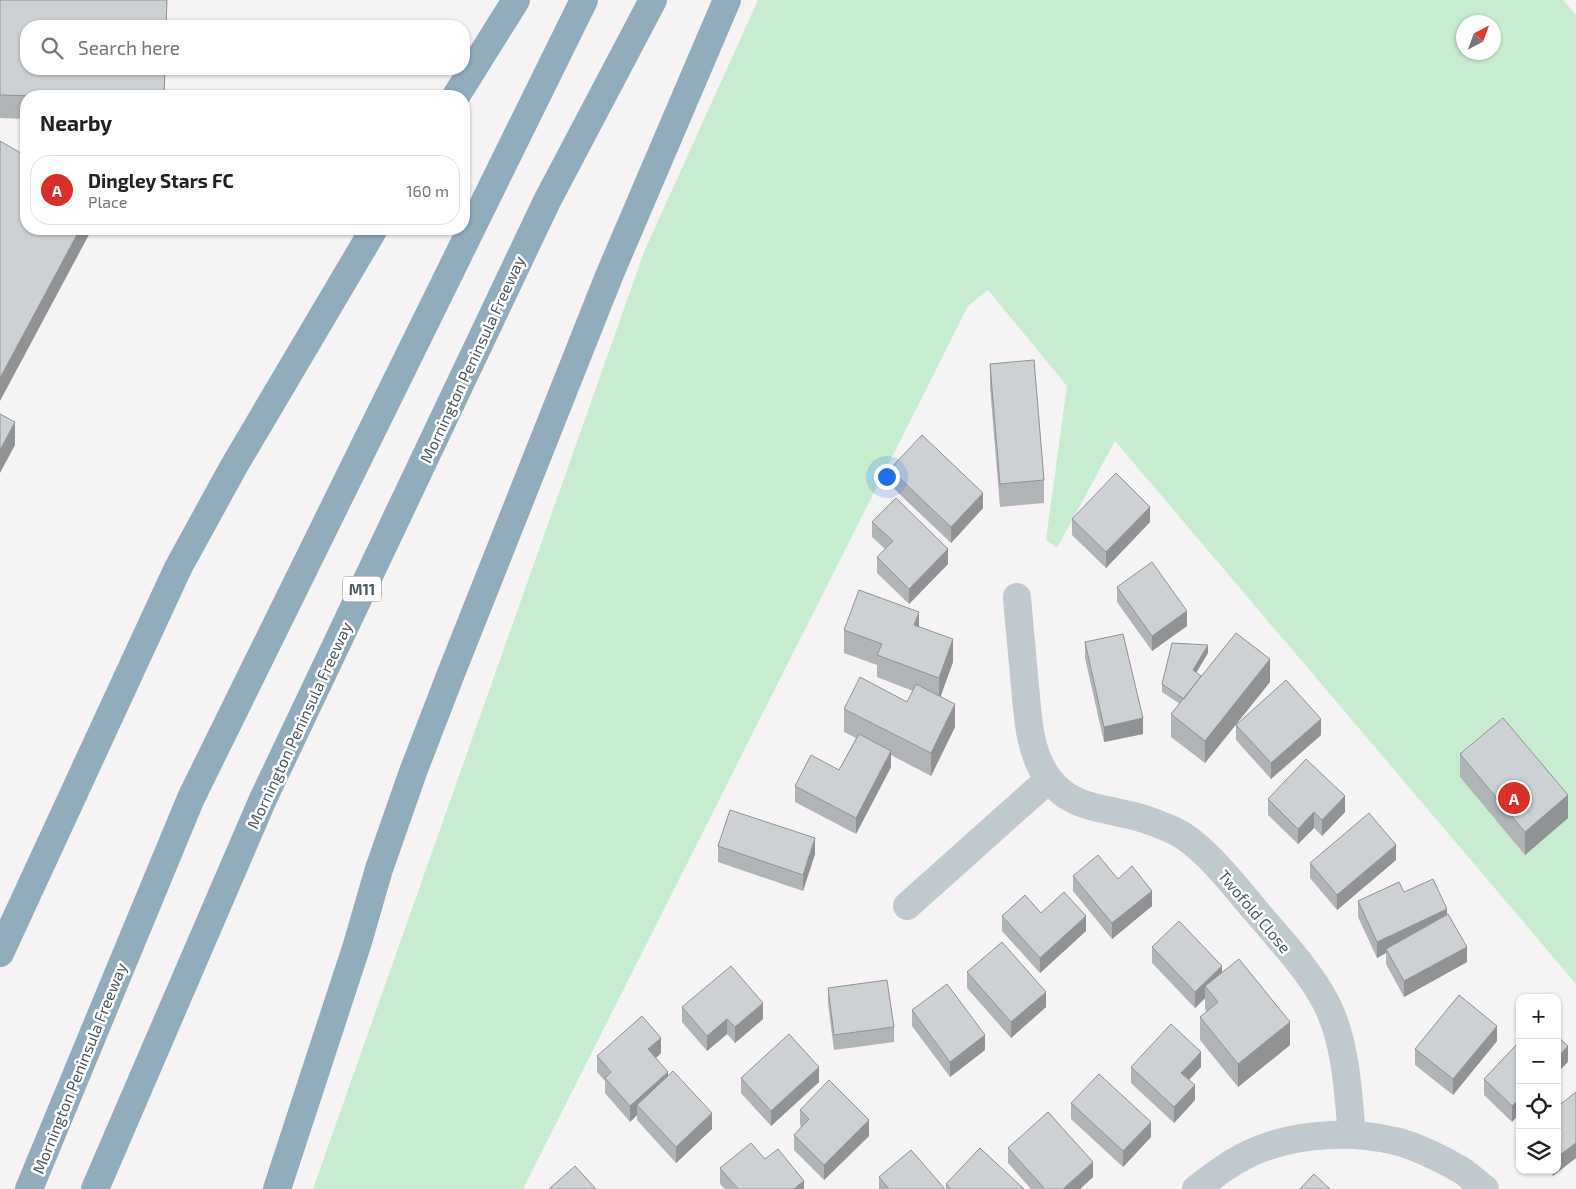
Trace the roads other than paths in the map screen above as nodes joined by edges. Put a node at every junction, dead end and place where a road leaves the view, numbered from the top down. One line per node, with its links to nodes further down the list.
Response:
1 (516, 0): 5 (highway)
2 (584, 0): 8 (highway, Mornington Peninsula Freeway)
3 (653, 0): 17 (highway, Mornington Peninsula Freeway / M11)
4 (728, 0): 18 (highway)
5 (470, 74)
6 (469, 75): 7 (highway)
7 (460, 90)
8 (470, 231)
9 (370, 235): 14 (highway)
10 (468, 235): 16 (highway, Mornington Peninsula Freeway)
11 (1017, 598): 12 (street, Twofold Close)
12 (1049, 779): 13 (street); 15 (street, Twofold Close)
13 (907, 906)
14 (0, 953)
15 (1352, 1135): 19 (street); 20 (street)
16 (29, 1189)
17 (95, 1189)
18 (277, 1189)
19 (1196, 1189)
20 (1485, 1189)

